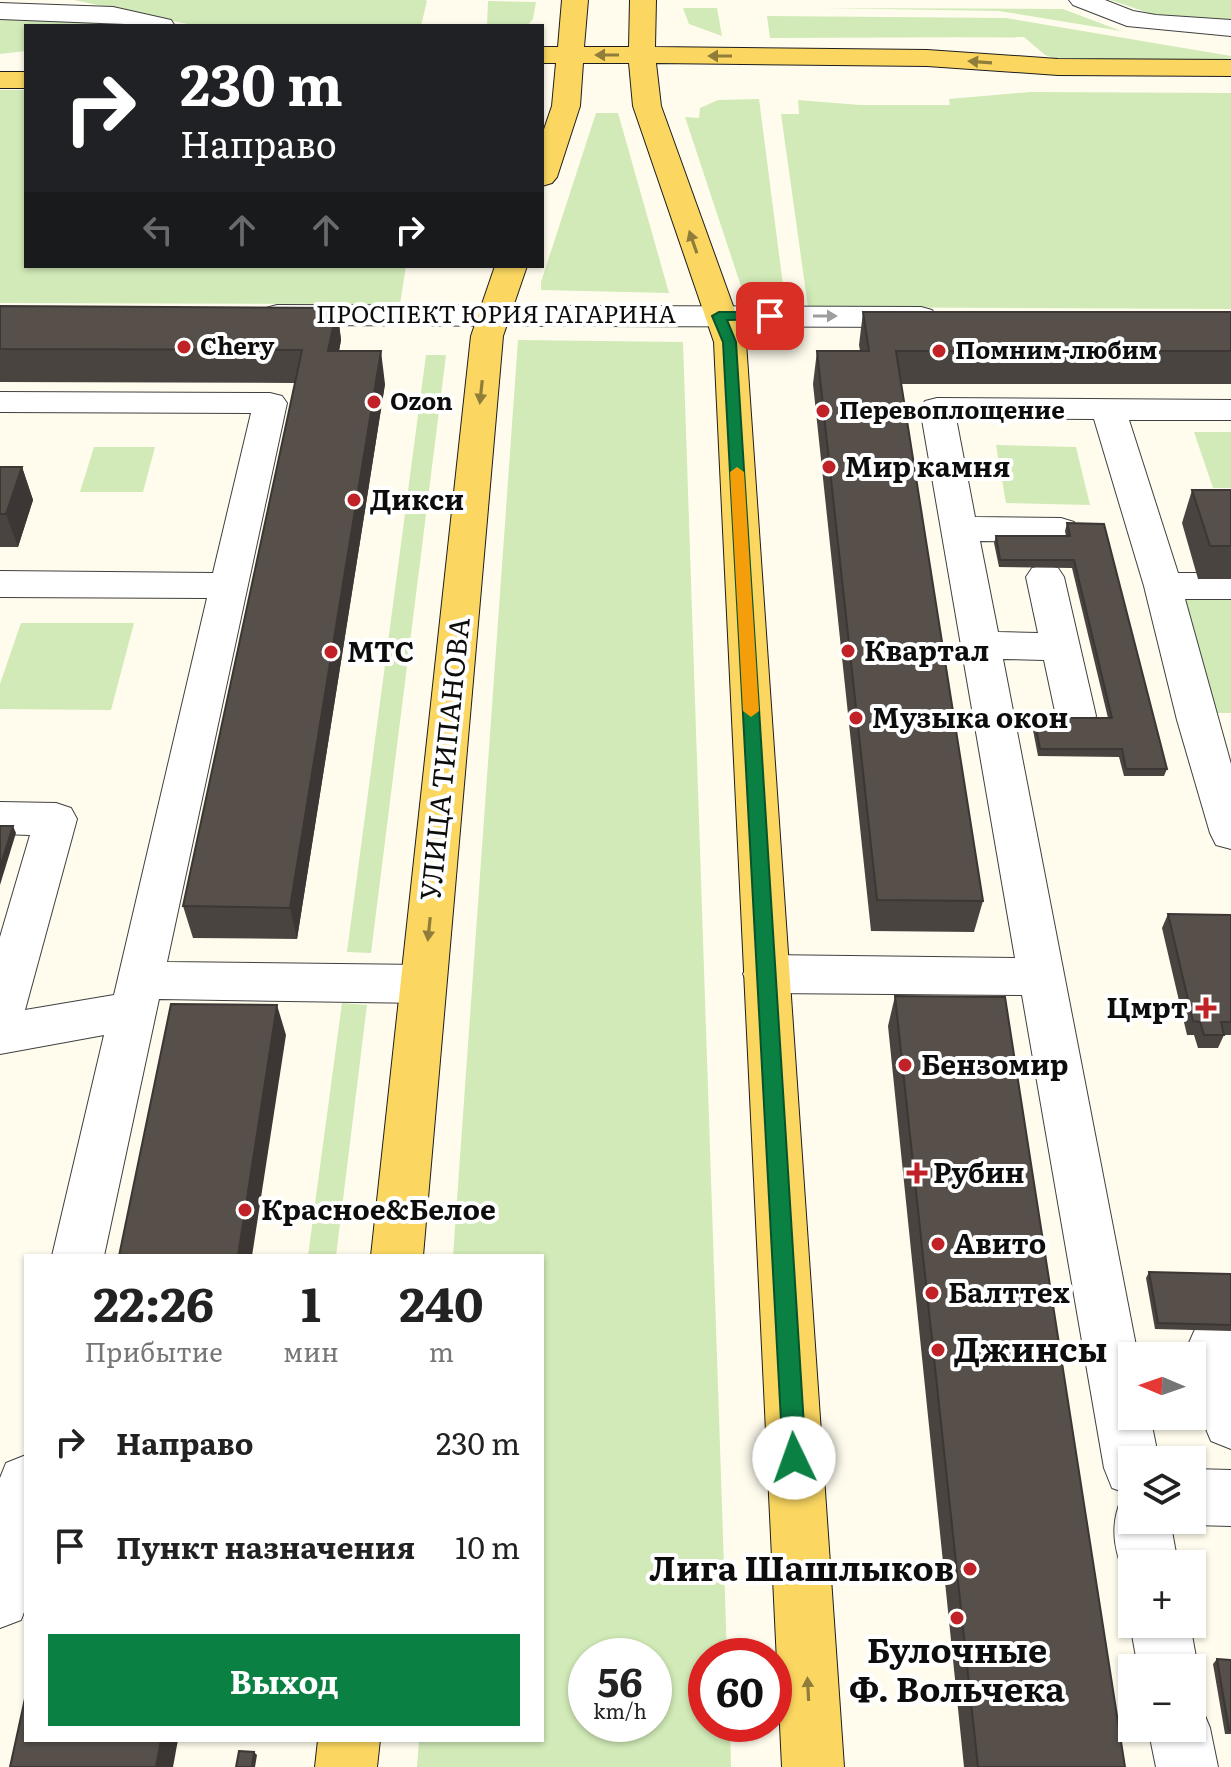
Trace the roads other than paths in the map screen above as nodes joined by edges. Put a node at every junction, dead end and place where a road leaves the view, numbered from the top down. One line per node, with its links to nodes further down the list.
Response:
1 (4, 0): 5 (street)
2 (575, 0): 12 (main road)
3 (643, 0): 13 (main road)
4 (1082, 0): 7 (street)
5 (0, 9): 6 (street)
6 (151, 24)
7 (1231, 28)
8 (544, 57): 12 (main road)
9 (0, 65): 10 (main road)
10 (24, 65)
11 (1231, 68): 13 (main road, one-way to 13)
12 (561, 73): 13 (main road, one-way to 12); 13 (main road); 17 (main road)
13 (664, 75): 16 (main road); 21 (main road, one-way to 13)
14 (0, 80): 15 (main road)
15 (24, 80)
16 (1231, 84)
17 (544, 171)
18 (510, 268): 20 (main road, УЛИЦА ТИПАНОВА)
19 (248, 315): 20 (street, ПРОСПЕКТ ЮРИЯ ГАГАРИНА)
20 (494, 315): 21 (street, ПРОСПЕКТ ЮРИЯ ГАГАРИНА); 42 (main road, УЛИЦА ТИПАНОВА, one-way to 42)
21 (719, 316): 22 (street, ПРОСПЕКТ ЮРИЯ ГАГАРИНА, one-way to 22); 40 (main road)
22 (951, 317)
23 (0, 402): 32 (street)
24 (1231, 410): 25 (street)
25 (1109, 411): 26 (street); 33 (street)
26 (959, 529): 27 (street); 35 (street)
27 (1061, 530)
28 (126, 549): 31 (street)
29 (1045, 577): 36 (street)
30 (0, 584): 31 (street)
31 (114, 585): 32 (street)
32 (229, 586): 43 (street)
33 (1163, 586): 34 (street); 39 (street)
34 (1231, 586)
35 (980, 645): 36 (street); 41 (street)
36 (1060, 647): 37 (street)
37 (1076, 716)
38 (0, 818): 44 (street)
39 (1231, 833)
40 (766, 974): 41 (street); 58 (main road, one-way to 40)
41 (1042, 977): 50 (street)
42 (423, 984): 43 (street); 47 (main road, УЛИЦА ТИПАНОВА)
43 (138, 996): 45 (street); 46 (street)
44 (0, 1016)
45 (0, 1034)
46 (78, 1254)
47 (397, 1254)
48 (1215, 1345): 49 (street)
49 (1231, 1422)
50 (1128, 1446)
51 (24, 1491): 54 (street)
52 (1206, 1497): 53 (street)
53 (1231, 1498)
54 (4, 1566)
55 (349, 1742): 57 (main road)
56 (1182, 1742): 59 (street)
57 (346, 1767)
58 (813, 1767)
59 (1187, 1767)

